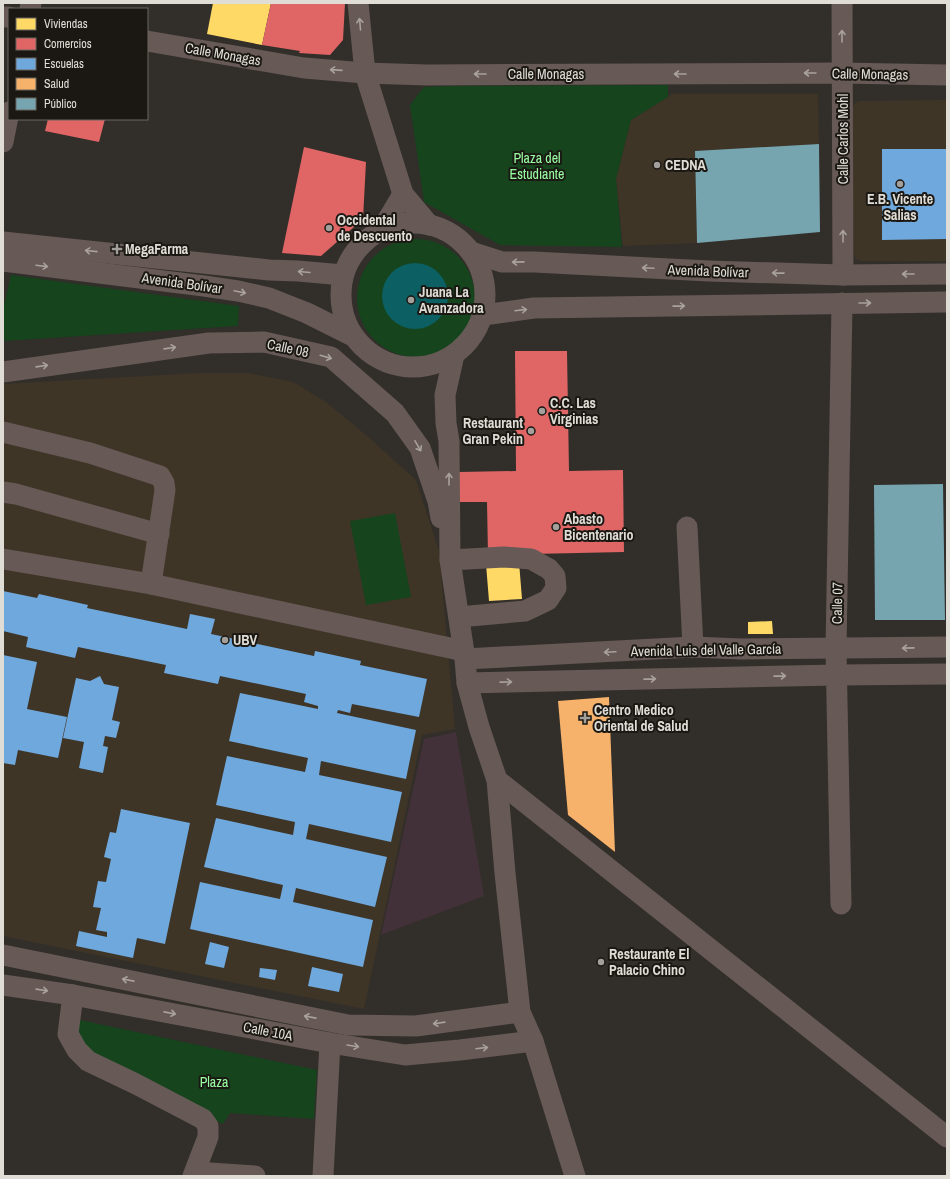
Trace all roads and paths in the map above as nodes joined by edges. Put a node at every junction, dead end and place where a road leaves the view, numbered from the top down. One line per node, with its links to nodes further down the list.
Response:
1 (358, 3): 4 (street, one-way to 1)
2 (842, 3): 5 (street, Calle Carlos Mohl, one-way to 2)
3 (148, 41): 4 (street, Calle Monagas, one-way to 3)
4 (365, 72): 5 (street, Calle Monagas, one-way to 4); 9 (street)
5 (842, 73): 6 (street, Calle Monagas); 17 (street, Calle Carlos Mohl, one-way to 5)
6 (947, 75)
7 (8, 117): 8 (street)
8 (3, 142)
9 (403, 194): 10 (street); 11 (street)
10 (429, 225): 11 (street); 13 (street)
11 (381, 230): 16 (street)
12 (3, 242): 16 (street, Avenida Bolívar, one-way to 12)
13 (471, 252): 17 (street, Avenida Bolívar, one-way to 13); 20 (street)
14 (3, 261): 21 (street, Avenida Bolívar, one-way to 21)
15 (947, 274): 17 (street, Avenida Bolívar, one-way to 17)
16 (343, 275): 21 (street)
17 (843, 275)
18 (947, 302): 19 (street, one-way to 18)
19 (842, 303): 20 (street, one-way to 19); 34 (street, Calle 07)
20 (483, 315): 22 (street)
21 (353, 336): 22 (street)
22 (454, 354): 29 (street, one-way to 22)
23 (3, 372): 29 (street, Calle 08, one-way to 29)
24 (3, 432): 27 (street)
25 (3, 492): 27 (street)
26 (687, 527): 32 (street)
27 (158, 534): 30 (street)
28 (3, 559): 30 (street, Avenida Luis del Valle García)
29 (450, 560): 31 (street); 31 (street)
30 (151, 584): 35 (street, Avenida Luis del Valle García)
31 (459, 617): 35 (street)
32 (693, 647): 34 (street, Avenida Luis del Valle García); 35 (street, Avenida Luis del Valle García, one-way to 35)
33 (947, 647): 34 (street, Avenida Luis del Valle García, one-way to 34)
34 (836, 649): 37 (street, Calle 07)
35 (465, 655): 38 (street)
36 (947, 674): 37 (street, Avenida Luis del Valle García)
37 (837, 675): 38 (street, Avenida Luis del Valle García, one-way to 37); 40 (street, Calle 07)
38 (467, 683): 39 (street)
39 (497, 780): 44 (street); 47 (street)
40 (841, 904)
41 (3, 955): 44 (street, Calle 10A, one-way to 41)
42 (3, 985): 43 (street, Calle 10A, one-way to 43)
43 (73, 995): 46 (street, Calle 10A, one-way to 46); 48 (street)
44 (520, 1012): 45 (street)
45 (533, 1041): 46 (street, Calle 10A, one-way to 45); 51 (street)
46 (330, 1043): 50 (street)
47 (947, 1137)
48 (194, 1174): 49 (street)
49 (255, 1176)
50 (323, 1176)
51 (575, 1176)

